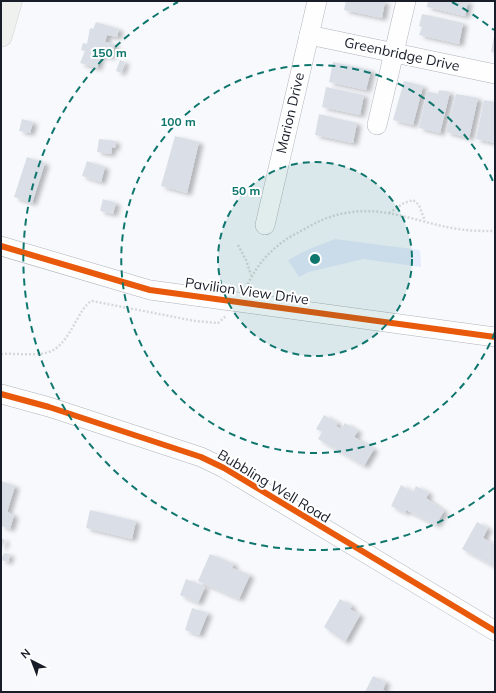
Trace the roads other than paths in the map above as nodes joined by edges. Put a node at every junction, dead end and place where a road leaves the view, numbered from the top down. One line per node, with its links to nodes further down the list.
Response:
1 (11, 1): 4 (main road)
2 (317, 1): 5 (street, Marion Drive)
3 (406, 1): 6 (street)
4 (1, 33)
5 (309, 34): 6 (street, Greenbridge Drive); 9 (street, Marion Drive)
6 (394, 52): 7 (street, Greenbridge Drive); 8 (street)
7 (495, 74)
8 (377, 125)
9 (265, 225)
10 (1, 246): 11 (street, Pavilion View Drive)
11 (495, 337)
12 (1, 394): 13 (street, Bubbling Well Road)
13 (495, 631)

